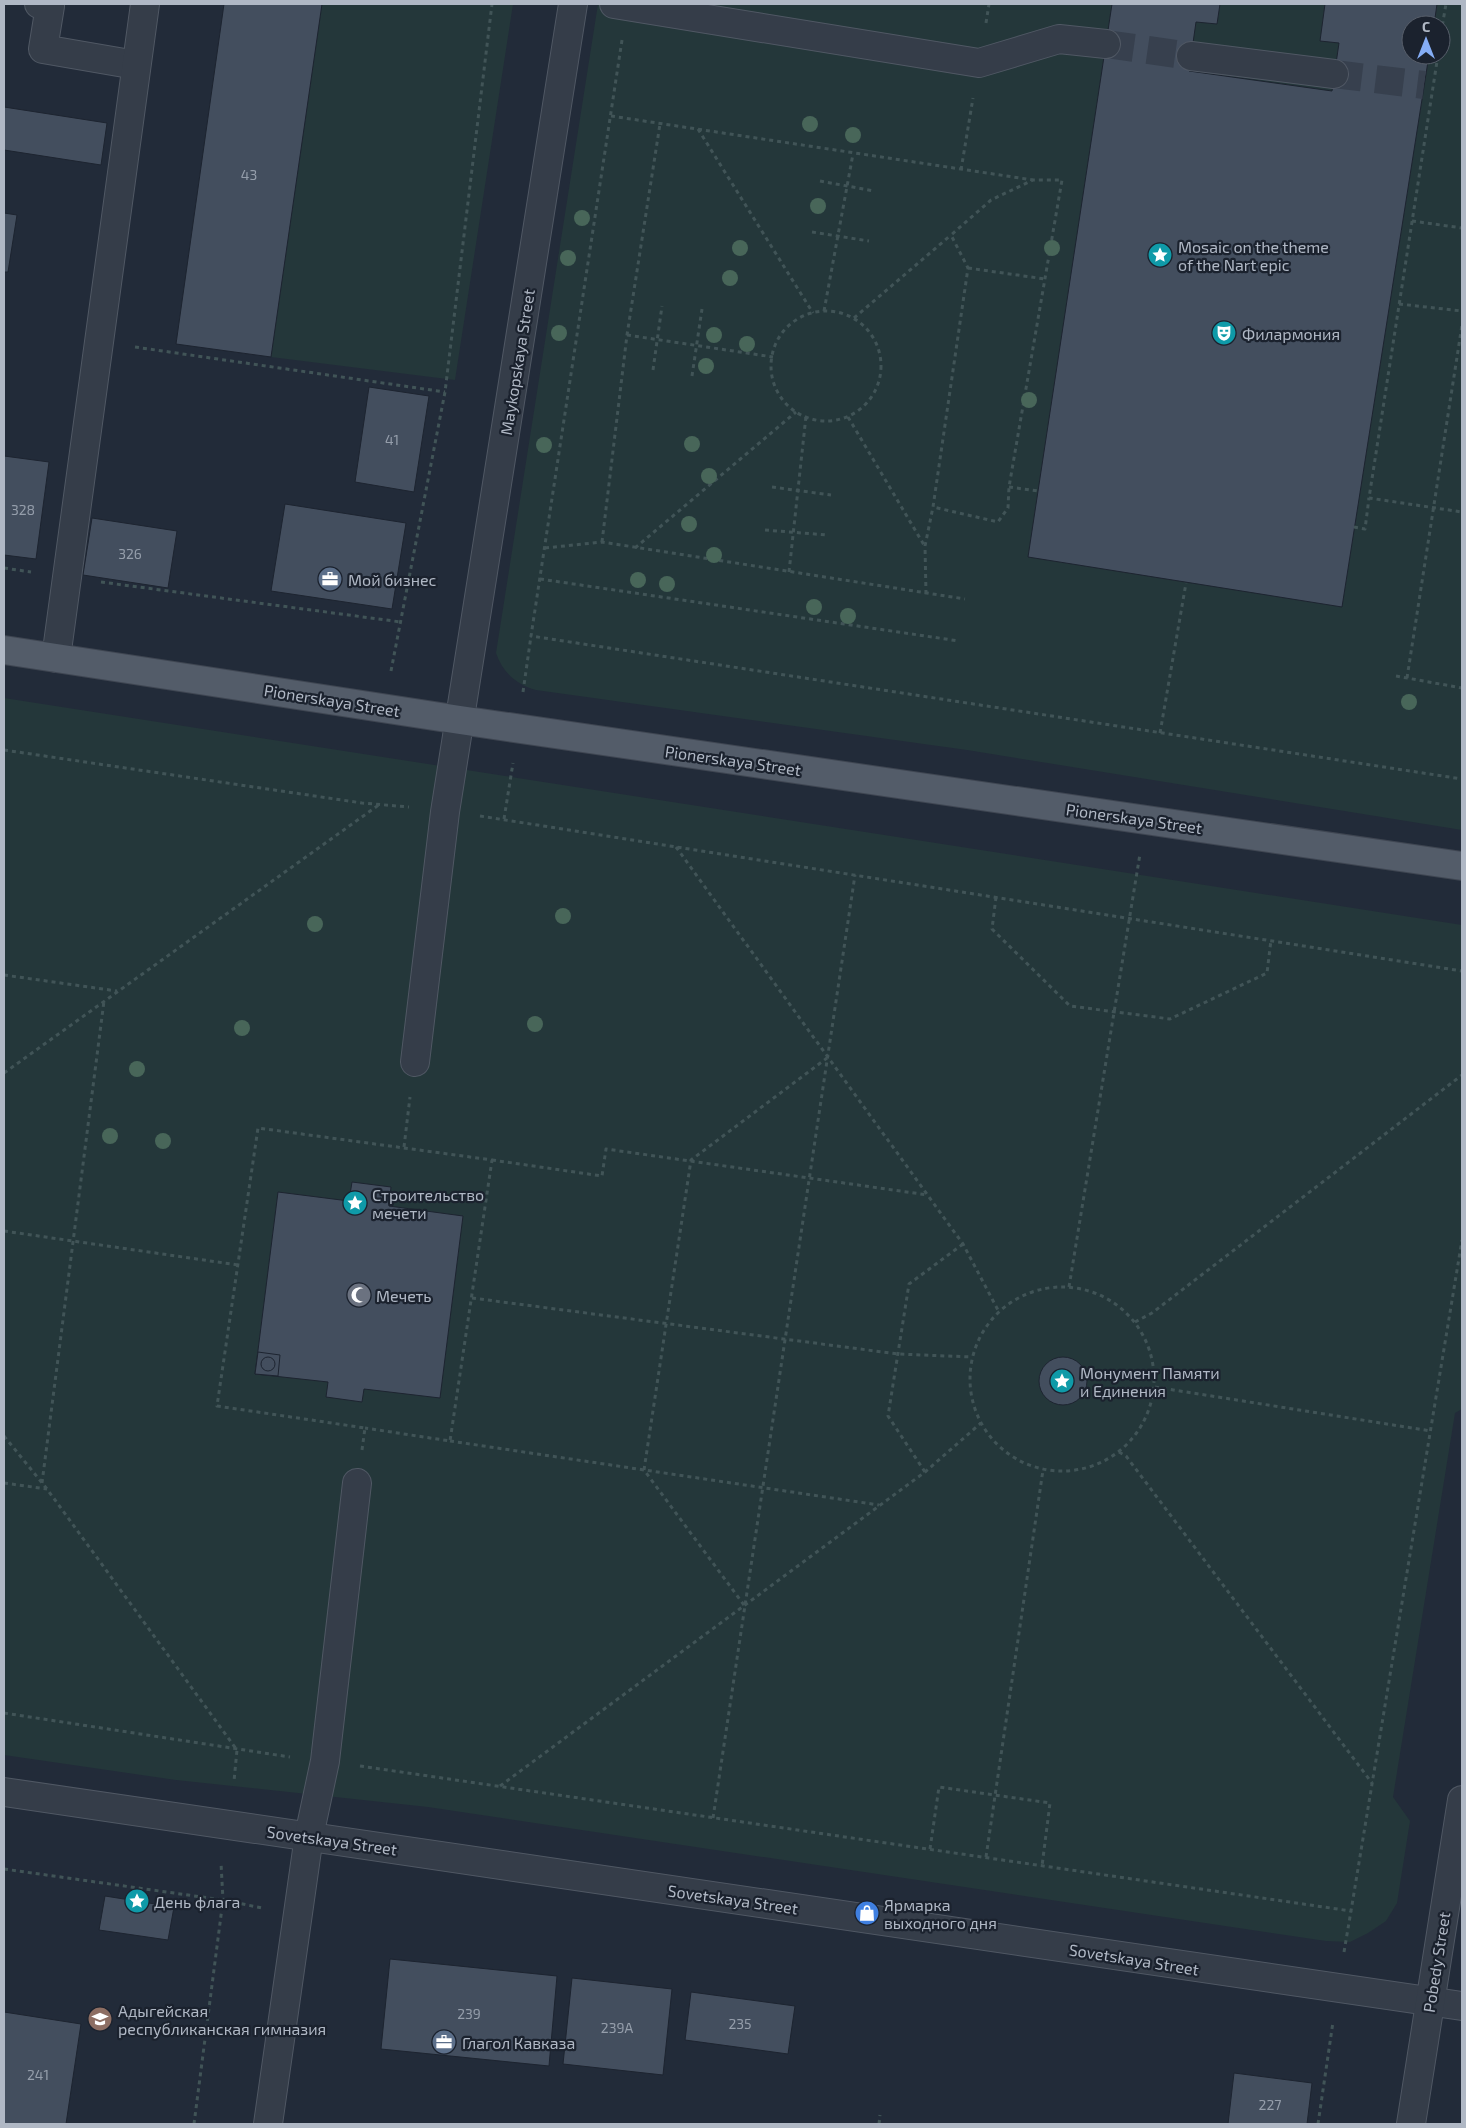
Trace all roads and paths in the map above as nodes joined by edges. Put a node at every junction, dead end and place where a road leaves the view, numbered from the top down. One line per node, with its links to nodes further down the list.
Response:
1 (38, 4): 8 (street)
2 (145, 4): 8 (street)
3 (492, 4): 44 (path)
4 (573, 4): 80 (street, Maykopskaya Street)
5 (621, 5): 6 (street); 11 (path)
6 (1106, 44)
7 (1191, 56): 10 (street)
8 (136, 65): 39 (street)
9 (1436, 65): 21 (path)
10 (1334, 74)
11 (611, 116): 12 (path); 63 (path)
12 (660, 124): 13 (path); 37 (path)
13 (698, 129): 15 (path); 34 (path)
14 (968, 130): 16 (path)
15 (853, 154): 16 (path); 19 (path)
16 (961, 170): 17 (path)
17 (1033, 180): 24 (path); 28 (path)
18 (820, 181): 19 (path)
19 (847, 187): 20 (path); 25 (path)
20 (874, 191)
21 (1412, 221): 22 (path); 29 (path)
22 (1462, 228)
23 (812, 232): 25 (path)
24 (951, 235): 27 (path); 35 (path)
25 (838, 237): 26 (path); 32 (path)
26 (869, 242)
27 (968, 268): 28 (path); 54 (path)
28 (1045, 279): 49 (path)
29 (1399, 304): 33 (path); 53 (path)
30 (662, 306): 38 (path)
31 (702, 309): 40 (path)
32 (824, 311): 34 (path); 35 (path)
33 (1462, 311)
34 (813, 313): 41 (path)
35 (854, 318): 47 (path)
36 (1462, 326): 55 (path)
37 (627, 335): 38 (path); 61 (path)
38 (658, 340): 40 (path); 42 (path)
39 (100, 342): 44 (path); 67 (street)
40 (697, 346): 41 (path); 43 (path)
41 (773, 357): 45 (path)
42 (653, 370)
43 (692, 376)
44 (445, 392): 72 (path)
45 (796, 412): 46 (path); 64 (path)
46 (806, 416): 47 (path); 50 (path)
47 (848, 417): 62 (path)
48 (772, 487): 50 (path)
49 (1009, 487): 51 (path); 54 (path)
50 (798, 491): 52 (path); 59 (path)
51 (1038, 491)
52 (831, 495)
53 (1370, 498): 55 (path); 57 (path)
54 (933, 507): 62 (path)
55 (1434, 507): 56 (path); 78 (path)
56 (1462, 512)
57 (1354, 526)
58 (765, 530): 59 (path)
59 (793, 533): 60 (path); 66 (path)
60 (827, 536)
61 (602, 542): 63 (path); 64 (path)
62 (925, 546): 70 (path)
63 (545, 548): 68 (path)
64 (634, 548): 66 (path)
65 (4, 568): 67 (path)
66 (789, 572): 70 (path)
67 (67, 577): 72 (path); 75 (street)
68 (540, 579): 73 (path); 81 (path)
69 (1186, 583): 81 (path)
70 (926, 594): 71 (path)
71 (965, 599)
72 (401, 622): 76 (path)
73 (959, 641)
74 (4, 650): 75 (main road, Pionerskaya Street)
75 (56, 658): 80 (main road, Pionerskaya Street)
76 (391, 671)
77 (1396, 676): 78 (path)
78 (1407, 678): 79 (path)
79 (1462, 688)
80 (460, 720): 85 (street, Maykopskaya Street); 86 (main road, Pionerskaya Street)
81 (1160, 733): 83 (path)
82 (4, 750): 84 (path)
83 (1462, 779)
84 (381, 804): 85 (path); 95 (path)
85 (445, 812): 87 (path); 99 (street, Maykopskaya Street)
86 (1145, 820): 88 (main road, Pionerskaya Street); 91 (path)
87 (675, 847): 89 (path); 98 (path)
88 (1462, 866)
89 (856, 875): 90 (path); 98 (path)
90 (996, 897): 91 (path); 97 (path)
91 (1130, 918): 92 (path); 97 (path)
92 (1271, 940): 93 (path); 97 (path)
93 (1462, 971)
94 (4, 975): 95 (path)
95 (118, 991): 96 (path)
96 (104, 1001): 100 (path); 109 (path)
97 (1114, 1012): 112 (path)
98 (828, 1058): 104 (path); 105 (path); 106 (path)
99 (415, 1062): 102 (path)
100 (4, 1072)
101 (1462, 1075): 115 (path)
102 (404, 1147): 103 (path); 111 (path)
103 (492, 1160): 104 (path); 113 (path)
104 (690, 1160): 105 (path); 116 (path)
105 (810, 1178): 106 (path); 117 (path)
106 (928, 1195): 110 (path)
107 (4, 1231): 109 (path)
108 (1462, 1240): 123 (path)
109 (73, 1241): 111 (path); 131 (path)
110 (963, 1244): 114 (path); 118 (path)
111 (238, 1265): 122 (path)
112 (1069, 1287): 114 (path); 115 (path)
113 (472, 1298): 116 (path); 125 (path)
114 (999, 1312): 119 (path)
115 (1135, 1322): 120 (path)
116 (666, 1324): 117 (path); 127 (path)
117 (784, 1339): 118 (path); 133 (path)
118 (898, 1354): 119 (path); 129 (path)
119 (972, 1357): 121 (path)
120 (1155, 1387): 123 (path); 126 (path)
121 (981, 1423): 128 (path); 129 (path)
122 (366, 1428): 125 (path); 132 (path)
123 (1431, 1431): 141 (path)
124 (4, 1436): 131 (path)
125 (450, 1441): 127 (path)
126 (1119, 1452): 128 (path); 141 (path)
127 (644, 1470): 133 (path); 136 (path)
128 (1043, 1470): 144 (path)
129 (924, 1472): 135 (path)
130 (4, 1482): 134 (path)
131 (42, 1482): 134 (path)
132 (357, 1482): 139 (street)
133 (762, 1487): 135 (path); 136 (path)
134 (47, 1489): 138 (path)
135 (880, 1505): 136 (path)
136 (744, 1605): 142 (path); 146 (path)
137 (4, 1713): 138 (path)
138 (237, 1750): 139 (path); 140 (path)
139 (325, 1761): 142 (path); 147 (street)
140 (234, 1781)
141 (1372, 1783): 151 (path)
142 (500, 1786): 146 (path)
143 (4, 1792): 147 (street, Sovetskaya Street)
144 (996, 1795): 148 (path); 149 (path); 151 (path)
145 (1462, 1800): 155 (street, Pobedy Street)
146 (712, 1818): 148 (path)
147 (309, 1836): 155 (street, Sovetskaya Street); 160 (street)
148 (930, 1849): 149 (path)
149 (986, 1857): 151 (path)
150 (220, 1863): 153 (path)
151 (1042, 1866)
152 (4, 1869): 153 (path)
153 (223, 1900): 154 (path); 159 (path)
154 (262, 1908)
155 (1430, 2001): 156 (street, Sovetskaya Street); 163 (street, Pobedy Street)
156 (1462, 2006)
157 (1326, 2066): 162 (path)
158 (880, 2115): 161 (path)
159 (194, 2124)
160 (268, 2124)
161 (879, 2124)
162 (1318, 2124)
163 (1411, 2124)

